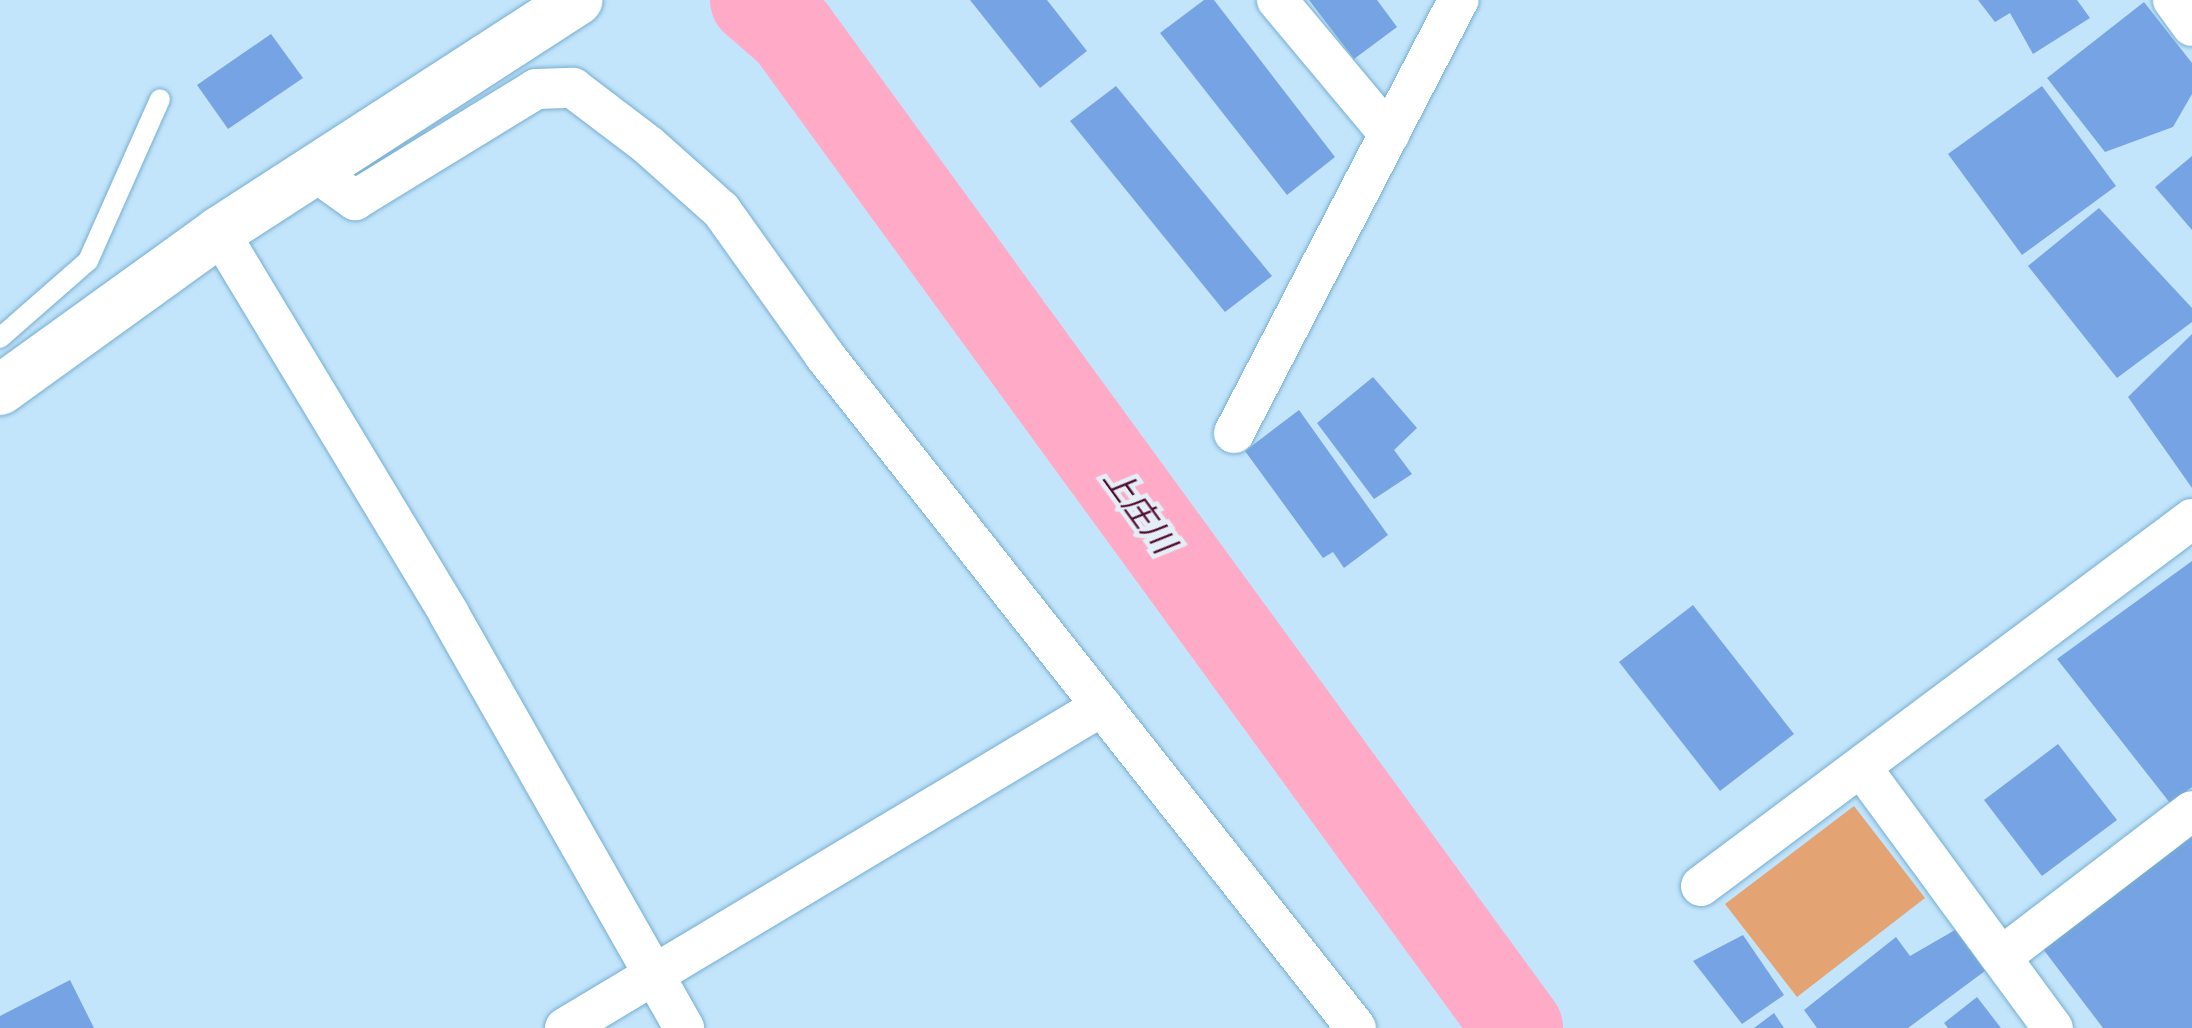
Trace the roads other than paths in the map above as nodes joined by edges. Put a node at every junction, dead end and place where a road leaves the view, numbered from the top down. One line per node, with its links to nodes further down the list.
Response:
1 (578, 0): 8 (street)
2 (1277, 0): 7 (street)
3 (1458, 0): 7 (street)
4 (2173, 0): 5 (street)
5 (2192, 26)
6 (160, 99): 10 (lane)
7 (1390, 134): 12 (street)
8 (317, 173): 9 (street); 14 (street)
9 (220, 232): 11 (street); 19 (street)
10 (0, 338)
11 (0, 390)
12 (1234, 433)
13 (2192, 518): 15 (street)
14 (1102, 706): 19 (street); 22 (street)
15 (1861, 767): 17 (street); 18 (street)
16 (2192, 811): 18 (street)
17 (1701, 886)
18 (2001, 957): 23 (street)
19 (654, 974): 20 (street); 21 (street)
20 (565, 1028)
21 (684, 1028)
22 (1356, 1028)
23 (2053, 1028)

